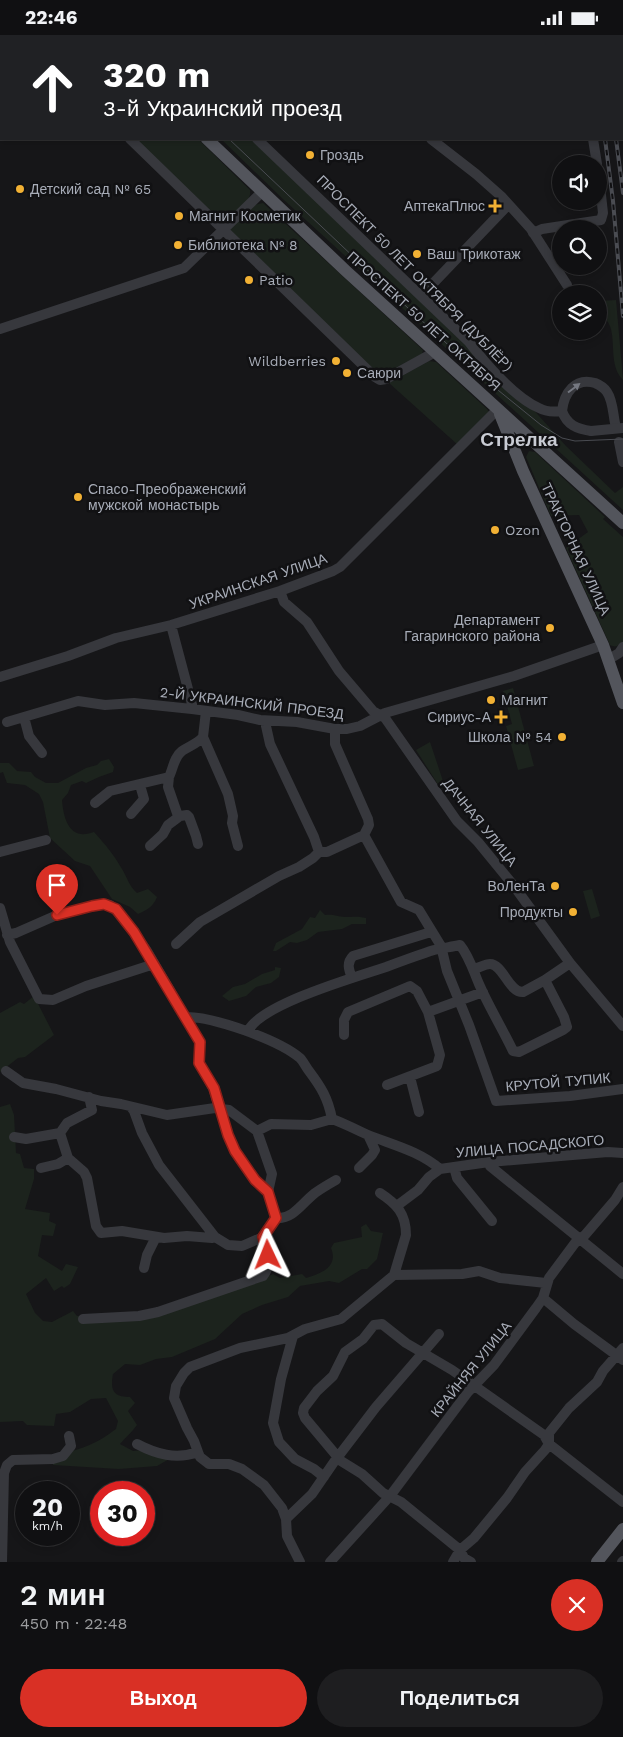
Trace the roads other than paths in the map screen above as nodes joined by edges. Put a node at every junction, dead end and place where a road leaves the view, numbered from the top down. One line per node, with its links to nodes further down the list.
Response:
1 (131, 140): 10 (street)
2 (208, 140): 7 (main road, ПРОСПЕКТ 50 ЛЕТ ОКТЯБРЯ)
3 (258, 140): 13 (street, ПРОСПЕКТ 50 ЛЕТ ОКТЯБРЯ (ДУБЛЁР))
4 (432, 140): 8 (street)
5 (593, 140): 6 (street)
6 (596, 155)
7 (262, 192): 10 (street); 15 (main road, ПРОСПЕКТ 50 ЛЕТ ОКТЯБРЯ)
8 (508, 205): 11 (street); 13 (street)
9 (603, 210): 11 (street)
10 (224, 229): 14 (street); 15 (street)
11 (533, 233): 12 (street)
12 (567, 285)
13 (421, 296): 17 (street, ПРОСПЕКТ 50 ЛЕТ ОКТЯБРЯ (ДУБЛЁР))
14 (0, 329)
15 (435, 352): 16 (main road, ПРОСПЕКТ 50 ЛЕТ ОКТЯБРЯ)
16 (498, 409): 20 (main road, ПРОСПЕКТ 50 ЛЕТ ОКТЯБРЯ); 21 (main road, ТРАКТОРНАЯ УЛИЦА); 24 (street, УКРАИНСКАЯ УЛИЦА)
17 (562, 411): 18 (street, bridge); 18 (street, one-way to 18)
18 (619, 426)
19 (619, 442): 22 (street)
20 (540, 448): 21 (main road); 23 (main road, ПРОСПЕКТ 50 ЛЕТ ОКТЯБРЯ)
21 (521, 462): 26 (main road, ТРАКТОРНАЯ УЛИЦА)
22 (623, 462)
23 (623, 523)
24 (280, 591): 25 (street, УКРАИНСКАЯ УЛИЦА); 33 (street, ДАЧНАЯ УЛИЦА)
25 (171, 625): 29 (street, УКРАИНСКАЯ УЛИЦА); 31 (street)
26 (603, 645): 28 (main road, ТРАКТОРНАЯ УЛИЦА); 33 (street, 2-Й УКРАИНСКИЙ ПРОЕЗД)
27 (623, 647): 28 (street)
28 (608, 660): 30 (main road, ТРАКТОРНАЯ УЛИЦА)
29 (0, 677)
30 (623, 703)
31 (192, 709): 32 (street, 2-Й УКРАИНСКИЙ ПРОЕЗД); 34 (street, 2-Й УКРАИНСКИЙ ПРОЕЗД)
32 (206, 711): 35 (street, 2-Й УКРАИНСКИЙ ПРОЕЗД); 38 (street)
33 (380, 715): 37 (street, 2-Й УКРАИНСКИЙ ПРОЕЗД); 57 (street, ДАЧНАЯ УЛИЦА)
34 (24, 717): 36 (street, 2-Й УКРАИНСКИЙ ПРОЕЗД); 39 (street)
35 (267, 721): 37 (street, 2-Й УКРАИНСКИЙ ПРОЕЗД); 51 (street)
36 (7, 722)
37 (334, 729): 45 (street)
38 (203, 737): 40 (street); 49 (street)
39 (42, 753)
40 (170, 777): 41 (street); 44 (street)
41 (140, 785): 42 (street); 43 (street)
42 (95, 803)
43 (131, 814)
44 (180, 816): 47 (street); 48 (street)
45 (364, 835): 51 (street); 53 (street)
46 (46, 840): 50 (street)
47 (198, 844)
48 (150, 846)
49 (238, 846)
50 (0, 852)
51 (318, 852): 55 (street)
52 (0, 908): 54 (street)
53 (431, 932): 56 (street); 60 (street)
54 (7, 935): 58 (street); 58 (street)
55 (176, 944)
56 (442, 949): 59 (street); 60 (street); 63 (street)
57 (570, 963): 61 (street); 66 (street, ДАЧНАЯ УЛИЦА)
58 (154, 966): 65 (street)
59 (474, 969): 61 (street); 62 (street)
60 (352, 978): 67 (street)
61 (545, 981): 62 (street)
62 (483, 991): 63 (street)
63 (459, 1001): 64 (street); 72 (street, КРУТОЙ ТУПИК)
64 (428, 1012): 68 (street); 70 (street)
65 (185, 1017): 67 (street); 75 (street)
66 (623, 1026)
67 (248, 1031): 77 (street)
68 (344, 1035)
69 (6, 1071): 73 (street)
70 (410, 1077): 71 (street); 76 (street)
71 (386, 1085)
72 (623, 1089)
73 (89, 1097): 74 (street); 79 (street)
74 (131, 1107): 75 (street); 97 (street)
75 (221, 1108): 78 (street); 91 (street)
76 (419, 1112)
77 (332, 1119): 78 (street); 80 (street)
78 (257, 1131): 91 (street)
79 (60, 1133): 81 (street); 83 (street)
80 (368, 1135): 87 (street); 88 (street)
81 (14, 1137)
82 (623, 1153): 84 (street, УЛИЦА ПОСАДСКОГО)
83 (68, 1158): 86 (street); 96 (street)
84 (489, 1162): 85 (street, УЛИЦА ПОСАДСКОГО); 99 (street)
85 (454, 1167): 88 (street, УЛИЦА ПОСАДСКОГО); 95 (street)
86 (41, 1168)
87 (359, 1168)
88 (440, 1169): 93 (street)
89 (336, 1180): 94 (street)
90 (623, 1187): 99 (street, КРАЙНЯЯ УЛИЦА)
91 (268, 1192): 94 (street)
92 (380, 1193): 93 (street)
93 (398, 1205): 102 (street)
94 (276, 1218): 98 (street)
95 (492, 1221)
96 (156, 1237): 97 (street); 100 (street)
97 (215, 1237): 98 (street)
98 (263, 1237): 105 (street)
99 (580, 1239): 101 (street); 103 (street, КРАЙНЯЯ УЛИЦА)
100 (144, 1268)
101 (623, 1274)
102 (394, 1275): 103 (street); 107 (street)
103 (546, 1283): 104 (street, КРАЙНЯЯ УЛИЦА)
104 (543, 1298): 109 (street); 110 (street, КРАЙНЯЯ УЛИЦА)
105 (83, 1319)
106 (440, 1334): 108 (street)
107 (293, 1336): 114 (street); 116 (street)
108 (423, 1354): 110 (street); 115 (street); 115 (street)
109 (621, 1355): 113 (street)
110 (473, 1386): 113 (street); 117 (street, КРАЙНЯЯ УЛИЦА)
111 (69, 1436): 122 (street)
112 (137, 1444): 114 (street)
113 (549, 1444): 118 (street); 121 (street)
114 (198, 1452): 119 (street)
115 (338, 1457): 116 (street); 117 (street)
116 (324, 1477): 119 (street)
117 (390, 1496): 121 (street); 124 (street, КРАЙНЯЯ УЛИЦА)
118 (623, 1502)
119 (286, 1519): 123 (street)
120 (623, 1529): 127 (main road)
121 (460, 1551): 125 (street); 126 (street)
122 (2, 1562)
123 (300, 1562)
124 (330, 1562)
125 (453, 1562)
126 (471, 1562)
127 (598, 1562)

